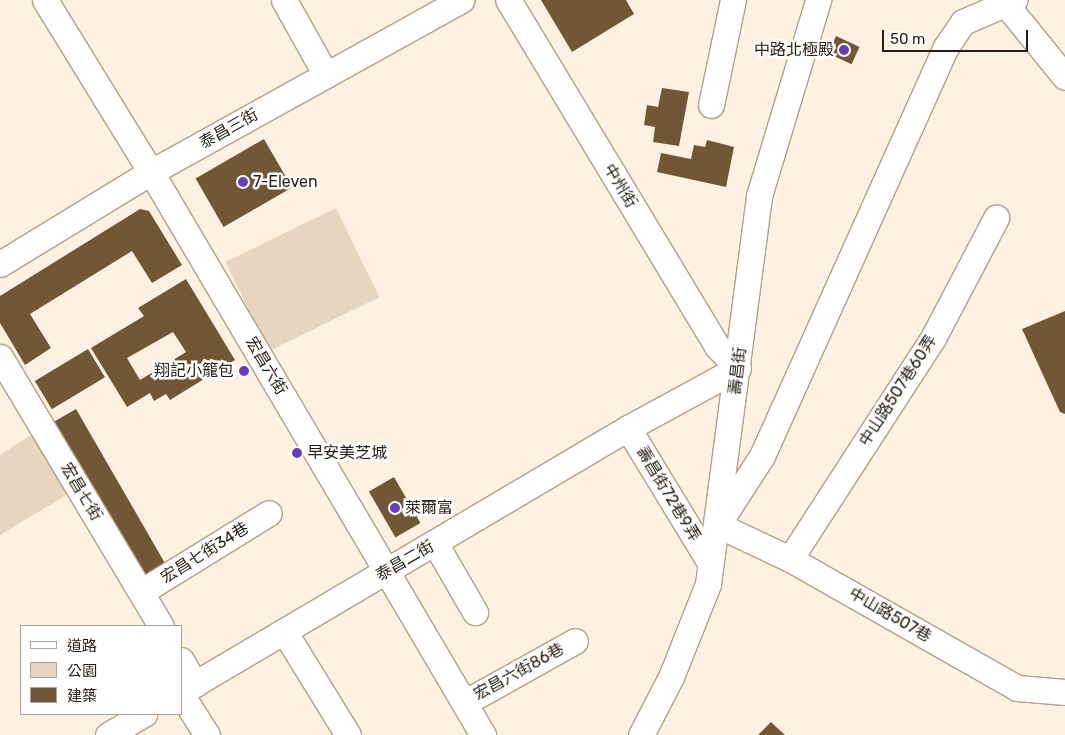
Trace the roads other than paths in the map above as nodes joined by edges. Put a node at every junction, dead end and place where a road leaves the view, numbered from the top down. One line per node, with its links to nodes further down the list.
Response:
1 (45, 0): 11 (street, 宏昌六街)
2 (284, 0): 8 (street)
3 (461, 0): 8 (street, 泰昌三街)
4 (508, 0): 15 (street, 中州街)
5 (733, 0): 10 (street)
6 (818, 0): 15 (street, 壽昌街)
7 (1010, 1): 9 (street); 18 (street)
8 (326, 75): 11 (street, 泰昌三街)
9 (1065, 76)
10 (711, 105)
11 (151, 172): 13 (street, 泰昌三街); 22 (street, 宏昌六街)
12 (996, 218): 20 (street, 中山路507巷60弄)
13 (0, 264)
14 (0, 357): 23 (street, 宏昌七街)
15 (738, 368): 16 (street, 泰昌二街); 18 (street, 壽昌街)
16 (628, 428): 19 (street, 泰昌二街); 21 (street, 壽昌街72巷9弄)
17 (269, 513): 23 (street, 宏昌七街34巷)
18 (718, 525): 20 (street, 中山路507巷); 21 (street, 壽昌街)
19 (435, 543): 22 (street, 泰昌二街); 24 (street)
20 (790, 559): 30 (street, 中山路507巷)
21 (709, 561): 37 (street, 壽昌街)
22 (387, 571): 26 (street, 泰昌二街); 31 (street, 宏昌六街)
23 (141, 592): 25 (street, 宏昌七街)
24 (475, 612)
25 (160, 625)
26 (284, 631): 29 (street, 泰昌二街); 35 (street)
27 (575, 641): 31 (street, 宏昌六街86巷)
28 (182, 666): 29 (street)
29 (186, 690): 34 (street)
30 (1065, 692)
31 (464, 703): 36 (street, 宏昌六街)
32 (142, 715): 33 (street)
33 (108, 735)
34 (207, 735)
35 (348, 735)
36 (483, 735)
37 (641, 735)

